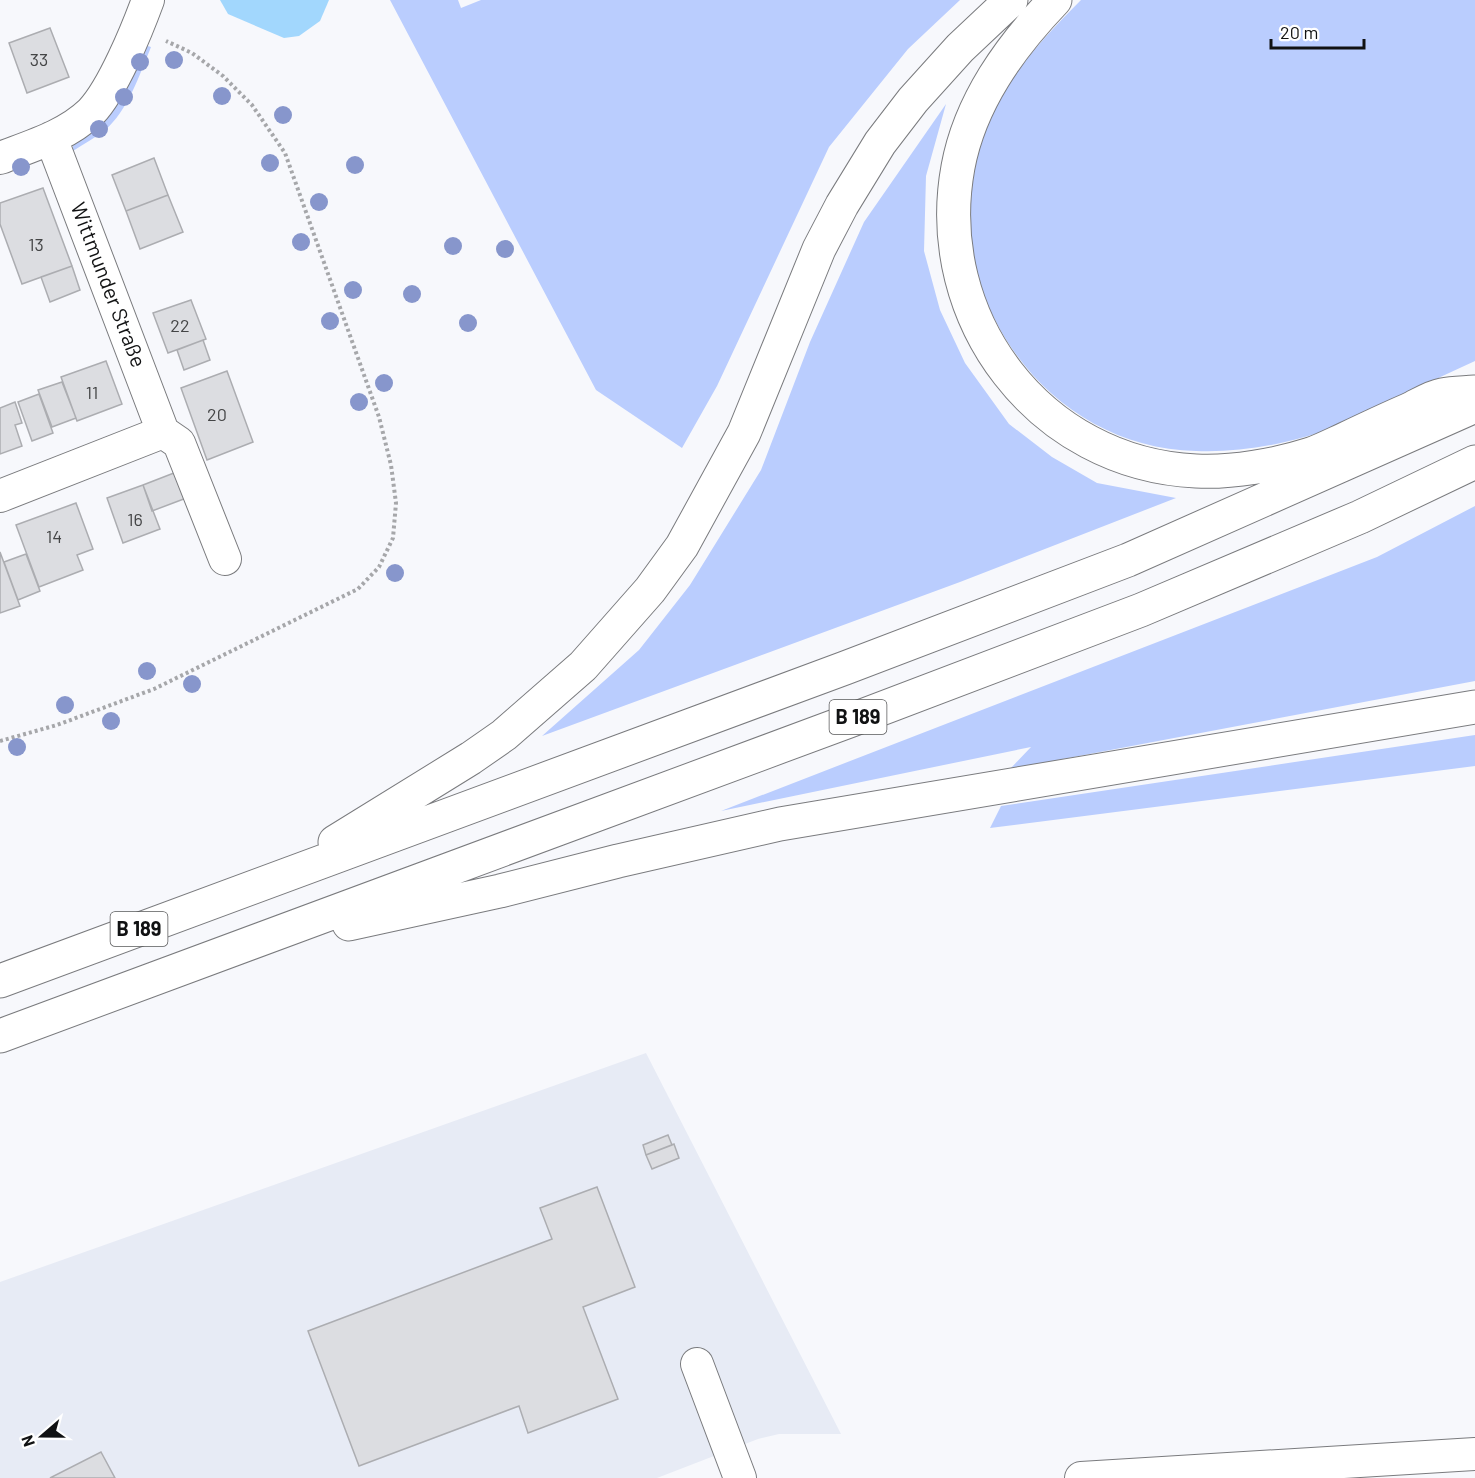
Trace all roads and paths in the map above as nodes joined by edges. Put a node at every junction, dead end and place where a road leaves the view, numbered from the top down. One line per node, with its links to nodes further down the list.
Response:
1 (1011, 0): 14 (highway)
2 (1055, 0): 6 (highway)
3 (143, 14): 4 (street); 13 (path)
4 (51, 138): 5 (street); 8 (street, Wittmunder Straße)
5 (0, 158)
6 (1475, 392)
7 (1475, 406): 14 (highway, B 189)
8 (164, 432): 10 (street); 11 (street, Wittmunder Straße)
9 (1475, 462): 15 (highway, B 189)
10 (0, 496)
11 (225, 559)
12 (1475, 707): 15 (highway)
13 (0, 741)
14 (278, 878): 16 (highway, B 189)
15 (232, 950): 17 (highway, B 189)
16 (0, 981)
17 (0, 1036)
18 (697, 1364): 20 (street)
19 (1475, 1454): 21 (street)
20 (740, 1478)
21 (1081, 1478)

